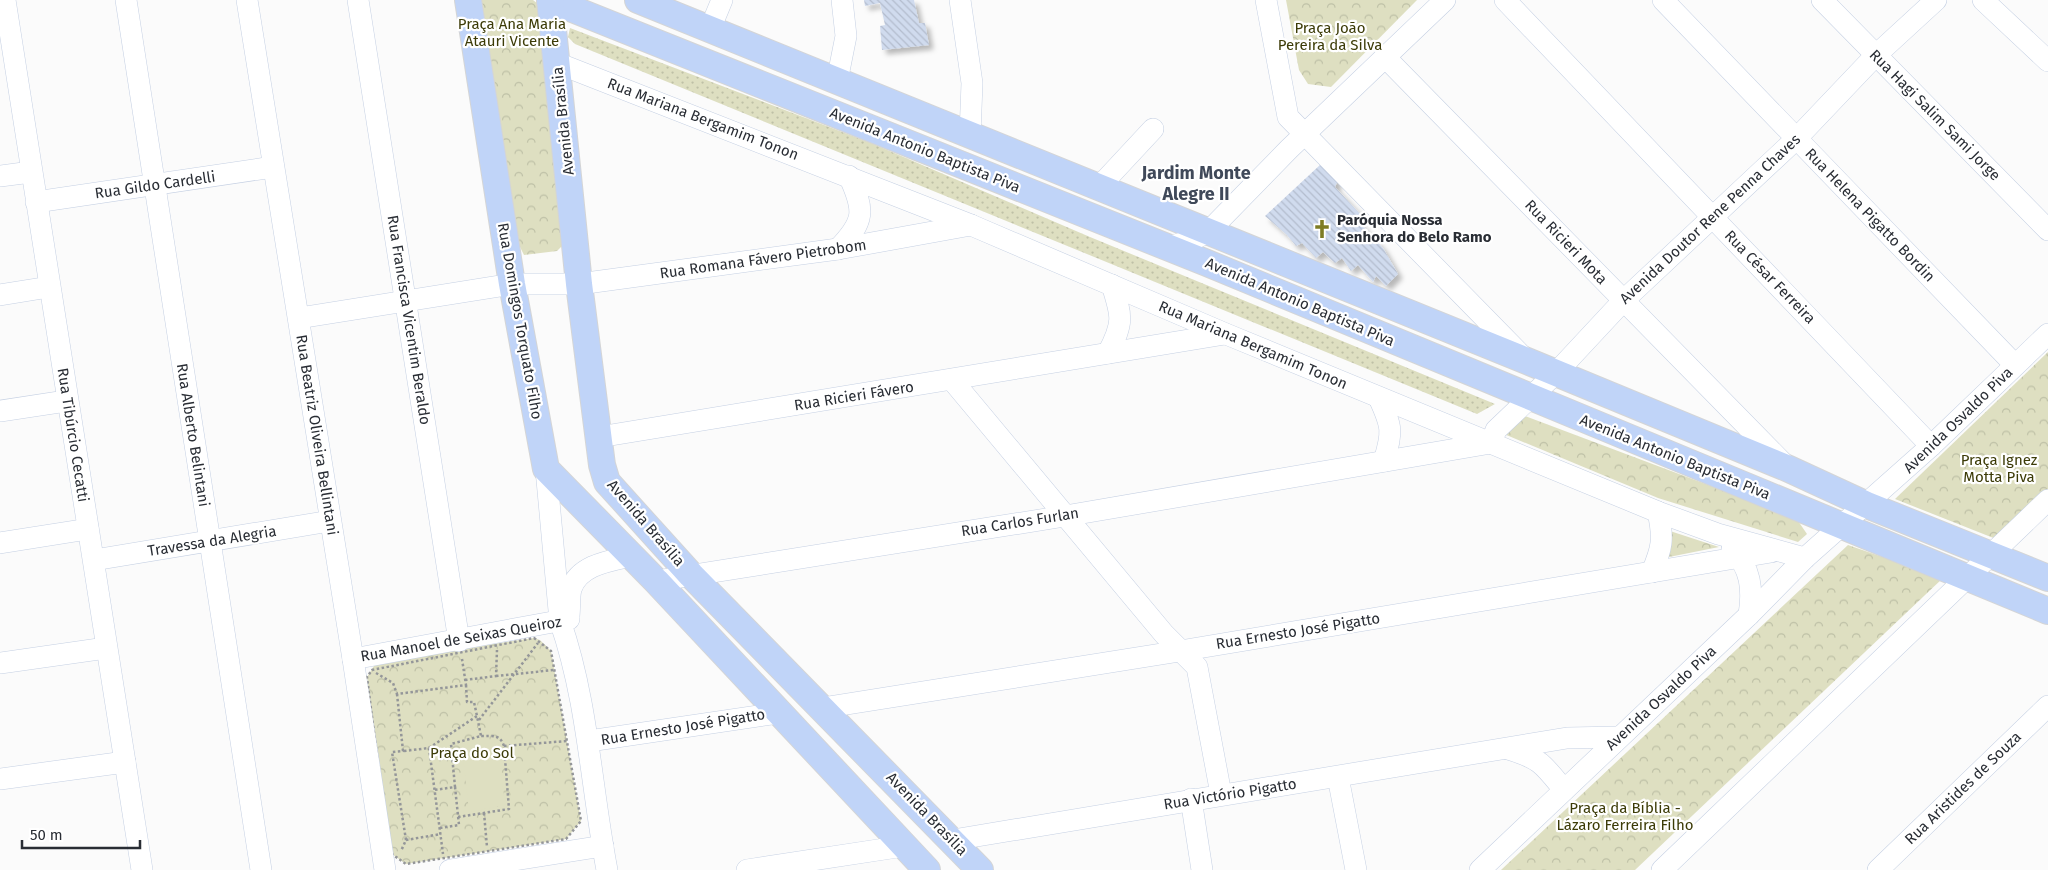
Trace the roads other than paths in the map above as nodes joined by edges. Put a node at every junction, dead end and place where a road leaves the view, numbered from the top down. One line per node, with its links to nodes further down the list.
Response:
1 (5, 0): 29 (street, Rua Tibúrcio Cecatti)
2 (126, 0): 33 (street, Rua Alberto Belintani)
3 (247, 0): 28 (street, Rua Beatriz Oliveira Bellintani)
4 (358, 0): 49 (street, Rua Francisca Vicentim Beraldo)
5 (468, 0): 44 (main road, Rua Domingos Torquato Filho)
6 (550, 0): 22 (main road, Avenida Brasília); 36 (main road, Avenida Antonio Baptista Piva)
7 (638, 0): 18 (main road, Avenida Antonio Baptista Piva)
8 (722, 0): 18 (street)
9 (842, 0): 23 (street)
10 (960, 0): 26 (street)
11 (1266, 0): 25 (street)
12 (1445, 0): 20 (street)
13 (1505, 0): 37 (street, Rua César Ferreira)
14 (1663, 0): 27 (street, Rua Helena Pigatto Bordin)
15 (1822, 0): 19 (street, Rua Hagi Salim Sami Jorge)
16 (1936, 0): 19 (street, Avenida Doutor Rene Penna Chaves)
17 (1983, 0): 21 (street)
18 (710, 29): 23 (main road, Avenida Antonio Baptista Piva)
19 (1875, 56): 27 (street, Avenida Doutor Rene Penna Chaves); 39 (street, Rua Hagi Salim Sami Jorge)
20 (1386, 57): 25 (street); 50 (street, Rua Ricieri Mota)
21 (2048, 61)
22 (557, 63): 31 (street, Rua Mariana Bergamim Tonon); 45 (main road, Avenida Brasília)
23 (837, 81): 26 (main road, Avenida Antonio Baptista Piva)
24 (1152, 129): 34 (street)
25 (1306, 133): 40 (street); 55 (street)
26 (970, 135): 32 (main road, Avenida Antonio Baptista Piva)
27 (1796, 139): 37 (street, Avenida Doutor Rene Penna Chaves); 56 (street, Rua Helena Pigatto Bordin)
28 (274, 167): 33 (street, Rua Gildo Cardelli); 51 (street, Rua Beatriz Oliveira Bellintani)
29 (32, 172): 30 (street); 35 (street, Rua Tibúrcio Cecatti)
30 (0, 176)
31 (849, 176): 38 (street, Rua Mariana Bergamim Tonon); 42 (street)
32 (1073, 176): 34 (main road, Avenida Antonio Baptista Piva); 36 (main road)
33 (153, 185): 35 (street, Rua Gildo Cardelli); 77 (street, Rua Alberto Belintani)
34 (1099, 187): 40 (main road, Avenida Antonio Baptista Piva)
35 (36, 202): 47 (street, Rua Tibúrcio Cecatti)
36 (1060, 204): 41 (main road, Avenida Antonio Baptista Piva)
37 (1713, 217): 50 (street, Avenida Doutor Rene Penna Chaves); 65 (street, Rua César Ferreira)
38 (971, 225): 42 (street, Rua Romana Fávero Pietrobom); 46 (street, Rua Mariana Bergamim Tonon)
39 (2048, 230)
40 (1208, 232): 41 (street); 43 (street); 55 (main road, Avenida Antonio Baptista Piva)
41 (1168, 247): 43 (main road, Avenida Antonio Baptista Piva)
42 (838, 249): 45 (street, Rua Romana Fávero Pietrobom)
43 (1207, 263): 60 (main road, Avenida Antonio Baptista Piva)
44 (512, 284): 45 (street, Rua Romana Fávero Pietrobom); 49 (street, Rua Romana Fávero Pietrobom); 67 (main road, Rua Domingos Torquato Filho)
45 (579, 284): 63 (main road, Avenida Brasília)
46 (1112, 285): 52 (street, Rua Mariana Bergamim Tonon); 54 (street)
47 (49, 287): 48 (street); 61 (street, Rua Tibúrcio Cecatti)
48 (0, 295)
49 (407, 300): 51 (street, Rua Romana Fávero Pietrobom); 93 (street, Rua Francisca Vicentim Beraldo)
50 (1623, 301): 57 (street, Avenida Doutor Rene Penna Chaves); 68 (street, Rua Ricieri Mota)
51 (299, 318): 73 (street, Rua Beatriz Oliveira Bellintani)
52 (1226, 334): 54 (street, Rua Ricieri Fávero); 59 (street, Rua Mariana Bergamim Tonon)
53 (2048, 334): 56 (street, Avenida Osvaldo Piva)
54 (1108, 353): 58 (street, Rua Ricieri Fávero)
55 (1527, 361): 57 (main road, Avenida Antonio Baptista Piva)
56 (2015, 365): 65 (street, Avenida Osvaldo Piva)
57 (1555, 374): 60 (street, Avenida Doutor Rene Penna Chaves); 68 (main road, Avenida Antonio Baptista Piva)
58 (952, 380): 63 (street, Rua Ricieri Fávero); 72 (street)
59 (1379, 398): 64 (street, Rua Mariana Bergamim Tonon); 66 (street)
60 (1529, 398): 64 (street, Avenida Doutor Rene Penna Chaves); 74 (main road, Avenida Antonio Baptista Piva)
61 (66, 401): 62 (street); 75 (street, Rua Tibúrcio Cecatti)
62 (0, 411)
63 (599, 437): 86 (main road, Avenida Brasília)
64 (1491, 443): 66 (street, Rua Carlos Furlan); 71 (street, Rua Mariana Bergamim Tonon)
65 (1931, 446): 70 (street, Avenida Osvaldo Piva)
66 (1384, 461): 72 (street, Rua Carlos Furlan)
67 (546, 469): 81 (main road, Avenida Brasília); 92 (street, Rua Domingos Torquato Filho)
68 (1789, 469): 70 (main road, Avenida Antonio Baptista Piva)
69 (2048, 500): 80 (street)
70 (1867, 505): 74 (street, Avenida Osvaldo Piva); 80 (main road, Avenida Antonio Baptista Piva)
71 (1658, 512): 76 (street, Rua Mariana Bergamim Tonon); 85 (street)
72 (1065, 516): 86 (street, Rua Carlos Furlan); 95 (street)
73 (330, 521): 77 (street, Travessa da Alegria); 96 (street, Rua Beatriz Oliveira Bellintani)
74 (1843, 526): 83 (street, Avenida Osvaldo Piva); 88 (main road, Avenida Antonio Baptista Piva)
75 (88, 529): 78 (street); 84 (street, Rua Tibúrcio Cecatti)
76 (1718, 534): 79 (street, Rua Mariana Bergamim Tonon); 82 (street, Rua Mariana Bergamim Tonon)
77 (211, 542): 84 (street, Travessa da Alegria); 117 (street, Rua Alberto Belintani)
78 (0, 543)
79 (1774, 551): 82 (street, Rua Ernesto José Pigatto); 83 (street, Rua Mariana Bergamim Tonon)
80 (1990, 555): 87 (main road, Avenida Antonio Baptista Piva); 88 (street)
81 (630, 556): 89 (main road, Avenida Brasília); 92 (street, Rua Domingos Torquato Filho)
82 (1741, 558): 85 (street, Rua Ernesto José Pigatto); 91 (street, Rua Mariana Bergamim Tonon)
83 (1805, 558): 91 (street, Avenida Osvaldo Piva)
84 (94, 560): 94 (street, Rua Tibúrcio Cecatti)
85 (1652, 572): 95 (street, Rua Ernesto José Pigatto)
86 (691, 575): 89 (street, Rua Carlos Furlan); 99 (main road, Avenida Brasília)
87 (2048, 578)
88 (1967, 579): 90 (main road, Avenida Antonio Baptista Piva); 125 (street)
89 (656, 581): 100 (main road, Avenida Brasília)
90 (2048, 611)
91 (1749, 615): 101 (street, Avenida Osvaldo Piva)
92 (564, 620): 93 (street, Rua Manoel de Seixas Queiroz); 102 (street, Rua Domingos Torquato Filho)
93 (460, 646): 96 (street, Rua Manoel de Seixas Queiroz)
94 (106, 648): 97 (street); 104 (street, Rua Tibúrcio Cecatti)
95 (1180, 651): 99 (street, Rua Ernesto José Pigatto); 108 (street)
96 (353, 659): 114 (street, Rua Beatriz Oliveira Bellintani)
97 (0, 663)
98 (2048, 706): 126 (street, Rua Aristides de Souza)
99 (822, 708): 110 (main road, Avenida Brasília)
100 (778, 713): 102 (street, Rua Ernesto José Pigatto); 112 (main road, Avenida Brasília)
101 (1620, 737): 103 (street, Rua Victório Pigatto); 107 (street, Avenida Osvaldo Piva)
102 (589, 739): 111 (street, Rua Domingos Torquato Filho)
103 (1508, 749): 105 (street, Rua Victório Pigatto); 107 (street, Rua Victório Pigatto)
104 (125, 762): 106 (street); 116 (street, Rua Tibúrcio Cecatti)
105 (1338, 777): 108 (street, Rua Victório Pigatto); 123 (street)
106 (0, 779)
107 (1564, 790): 124 (street, Avenida Osvaldo Piva)
108 (1221, 794): 109 (street, Rua Victório Pigatto)
109 (1191, 799): 110 (street, Rua Victório Pigatto); 122 (street)
110 (953, 840): 121 (main road, Avenida Brasília)
111 (603, 846): 113 (street); 118 (street, Rua Domingos Torquato Filho)
112 (904, 846): 119 (street); 120 (main road, Avenida Brasília)
113 (492, 861): 115 (street)
114 (392, 864)
115 (447, 864)
116 (142, 870)
117 (261, 870)
118 (607, 870)
119 (747, 870)
120 (927, 870)
121 (980, 870)
122 (1202, 870)
123 (1356, 870)
124 (1480, 870)
125 (1662, 870)
126 (1878, 870)

